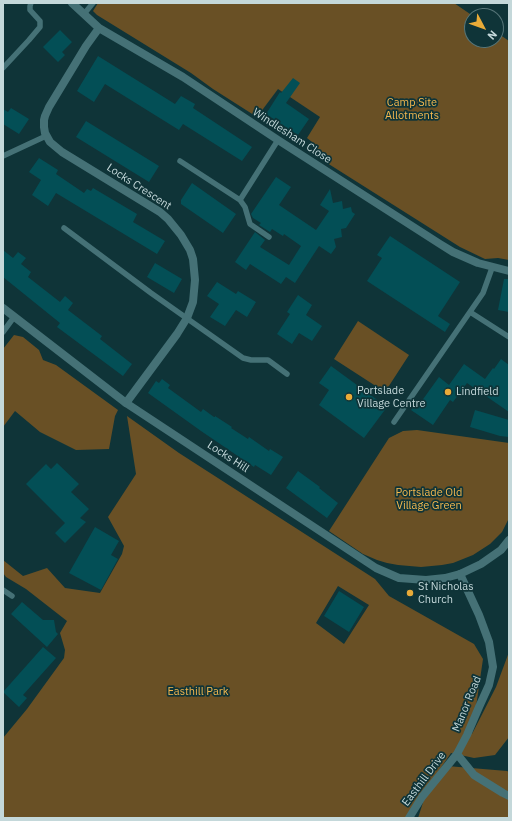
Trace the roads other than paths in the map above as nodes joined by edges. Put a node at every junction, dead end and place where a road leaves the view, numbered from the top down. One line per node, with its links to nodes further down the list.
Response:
1 (31, 3): 6 (lane)
2 (72, 3): 4 (street, Windlesham Close)
3 (93, 3): 4 (lane)
4 (84, 14): 5 (street, Windlesham Close)
5 (99, 28): 7 (street); 8 (street, Windlesham Close)
6 (3, 68)
7 (46, 136): 9 (lane); 19 (street, Locks Crescent)
8 (278, 140): 11 (lane); 14 (street, Windlesham Close)
9 (3, 156)
10 (180, 161): 11 (lane)
11 (240, 200): 13 (lane)
12 (64, 228): 19 (lane)
13 (269, 237)
14 (492, 268): 15 (street, Windlesham Close); 17 (lane)
15 (509, 271)
16 (3, 308): 18 (street, Locks Hill)
17 (470, 312): 21 (lane); 24 (lane)
18 (14, 317): 20 (lane); 23 (street, Locks Hill)
19 (187, 318): 22 (lane); 23 (street, Locks Crescent)
20 (3, 332)
21 (509, 337)
22 (287, 374)
23 (126, 403): 26 (street, Locks Hill)
24 (394, 422)
25 (509, 540): 26 (street, Locks Hill)
26 (460, 574): 29 (street, Manor Road)
27 (3, 590): 28 (lane)
28 (12, 596)
29 (456, 754): 30 (street); 31 (street, Easthill Drive)
30 (509, 796)
31 (409, 818)

